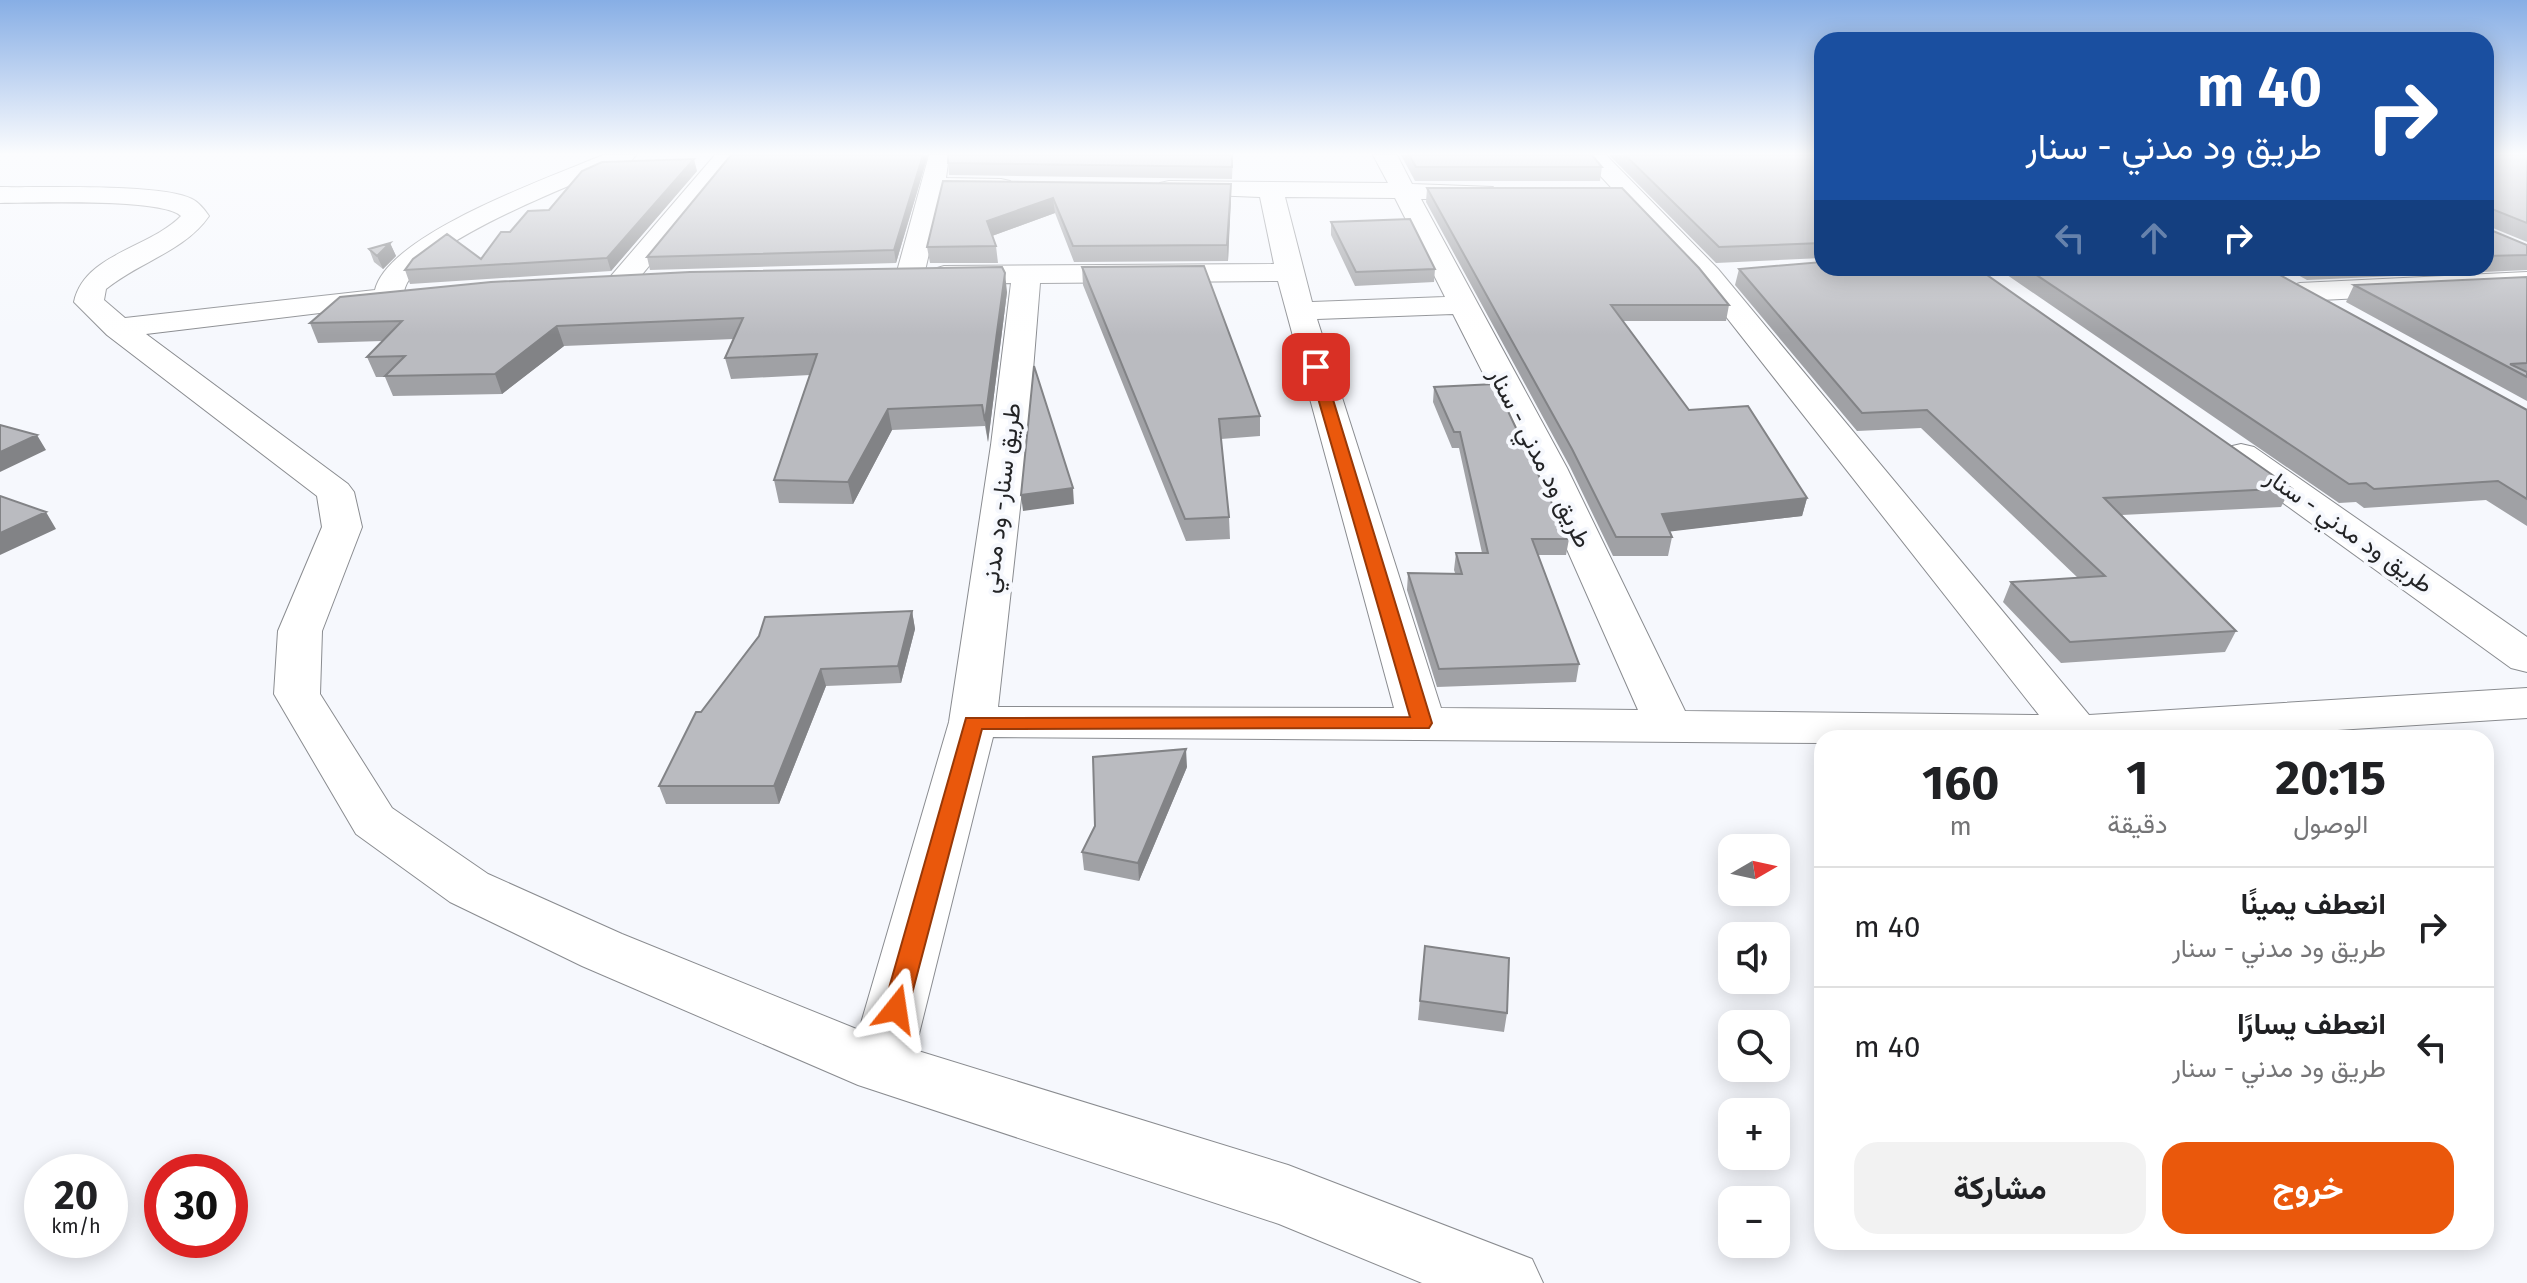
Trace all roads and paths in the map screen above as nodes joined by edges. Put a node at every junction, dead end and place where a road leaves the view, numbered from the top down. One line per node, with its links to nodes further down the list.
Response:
1 (195, 215): 21 (street)
2 (487, 215): 17 (street)
3 (678, 215): 13 (street)
4 (926, 215): 10 (street)
5 (1277, 215): 8 (street)
6 (1416, 215): 18 (street, طريق ود مدني - سنار)
7 (1643, 215): 29 (street)
8 (1290, 272): 9 (street); 19 (street)
9 (1026, 274): 10 (street); 25 (street, طريق سنار- ود مدني)
10 (910, 275): 11 (street)
11 (879, 276)
12 (2527, 281): 20 (street)
13 (621, 282): 14 (street); 15 (street)
14 (652, 282)
15 (590, 284)
16 (419, 295): 17 (street)
17 (388, 298): 21 (street)
18 (1461, 305): 19 (street); 27 (street, طريق ود مدني - سنار)
19 (1299, 311): 26 (street)
20 (2354, 322)
21 (118, 328): 31 (street)
22 (2208, 432): 23 (street, طريق ود مدني - سنار)
23 (2527, 658)
24 (2527, 703): 30 (street)
25 (973, 722): 26 (street); 31 (street, طريق سنار- ود مدني)
26 (1422, 723): 27 (street)
27 (1670, 728): 28 (street)
28 (1941, 730)
29 (2076, 730)
30 (2093, 730)
31 (880, 1066): 32 (street)
32 (1507, 1283)

